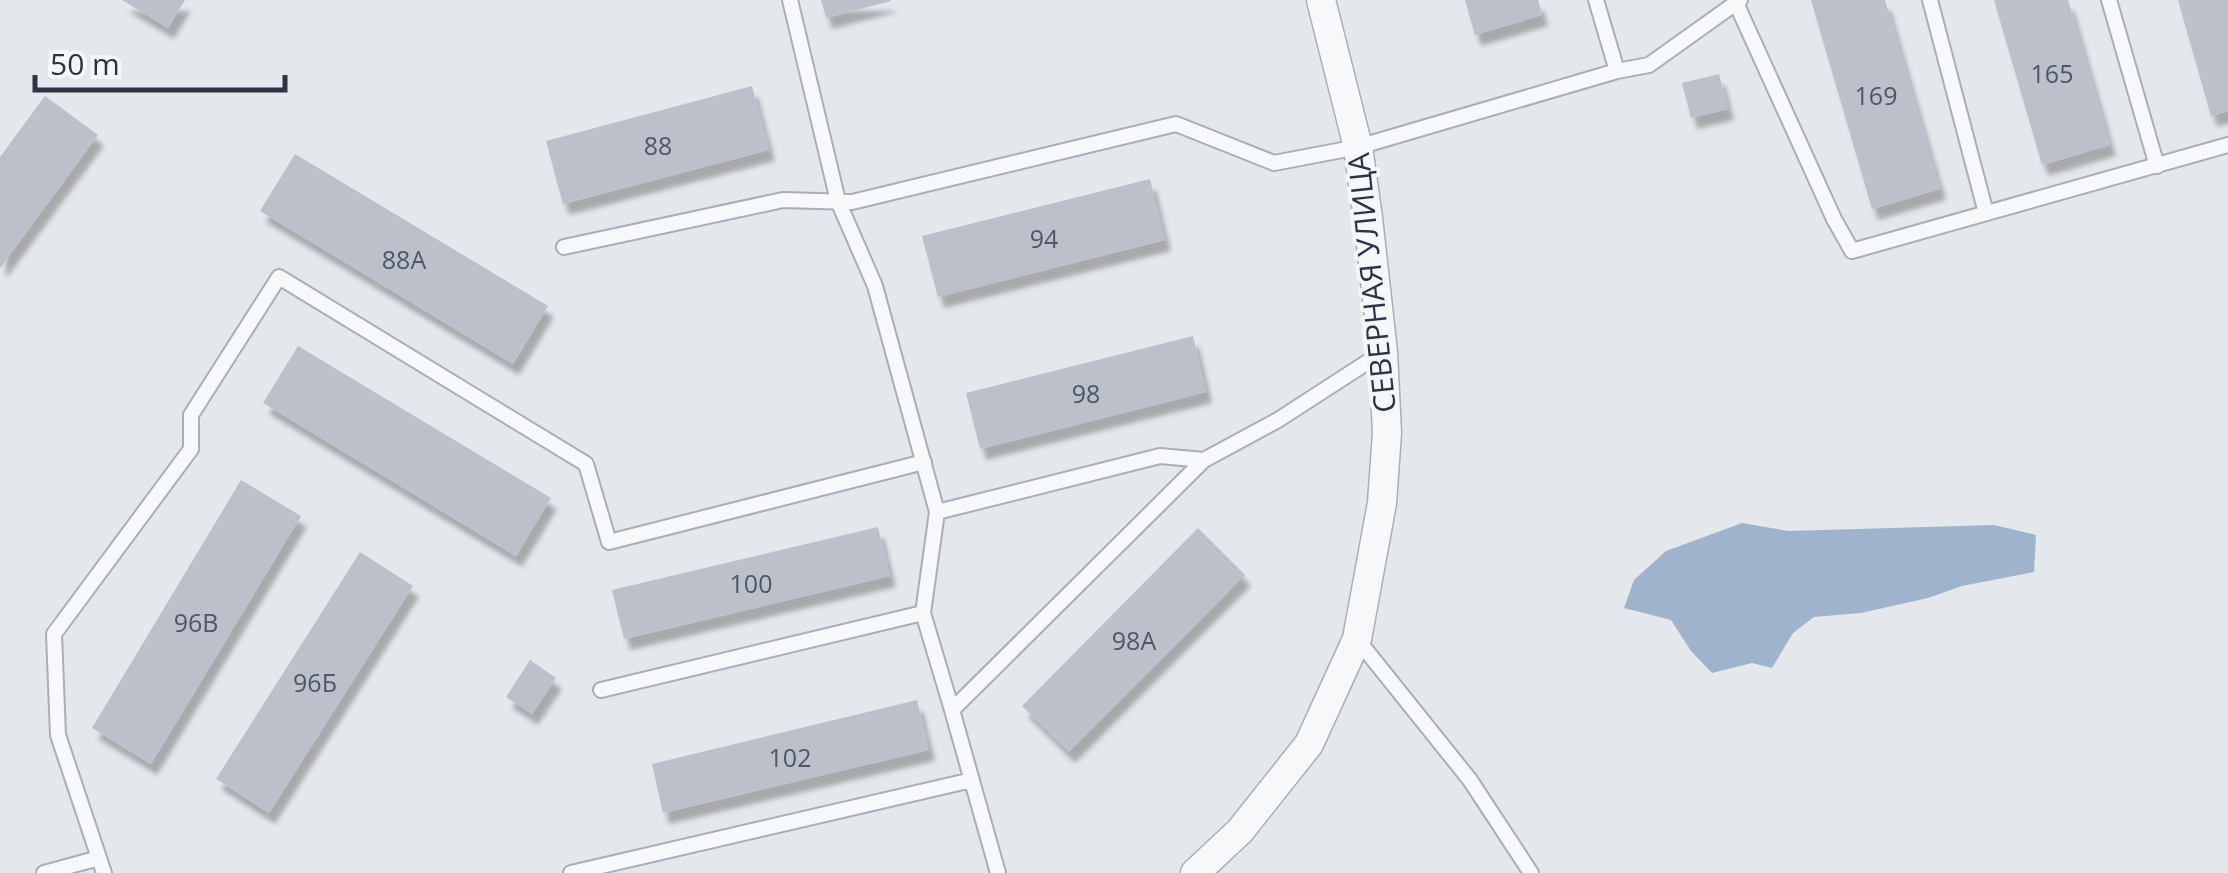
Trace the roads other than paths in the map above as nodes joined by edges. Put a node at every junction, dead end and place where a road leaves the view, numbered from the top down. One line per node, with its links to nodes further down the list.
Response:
1 (790, 0): 11 (lane)
2 (1321, 0): 9 (street, СЕВЕРНАЯ УЛИЦА)
3 (1596, 0): 7 (lane)
4 (1930, 0): 12 (lane)
5 (2108, 0): 10 (lane)
6 (1738, 2): 7 (lane); 12 (lane)
7 (1617, 71): 9 (lane)
8 (2228, 145): 10 (lane)
9 (1358, 146): 11 (lane); 14 (street, СЕВЕРНАЯ УЛИЦА)
10 (2156, 166): 12 (lane)
11 (838, 202): 13 (lane); 16 (lane)
12 (1986, 213)
13 (564, 248)
14 (1383, 352): 15 (lane); 19 (street, СЕВЕРНАЯ УЛИЦА)
15 (1204, 460): 17 (lane); 21 (lane)
16 (924, 462): 17 (lane); 23 (lane)
17 (937, 512): 18 (lane)
18 (922, 612): 20 (lane); 21 (lane)
19 (1357, 639): 27 (street, СЕВЕРНАЯ УЛИЦА); 28 (lane)
20 (601, 690)
21 (952, 710): 22 (lane)
22 (972, 780): 25 (lane); 26 (lane)
23 (102, 866): 24 (lane)
24 (44, 873)
25 (571, 873)
26 (998, 873)
27 (1195, 873)
28 (1531, 873)

